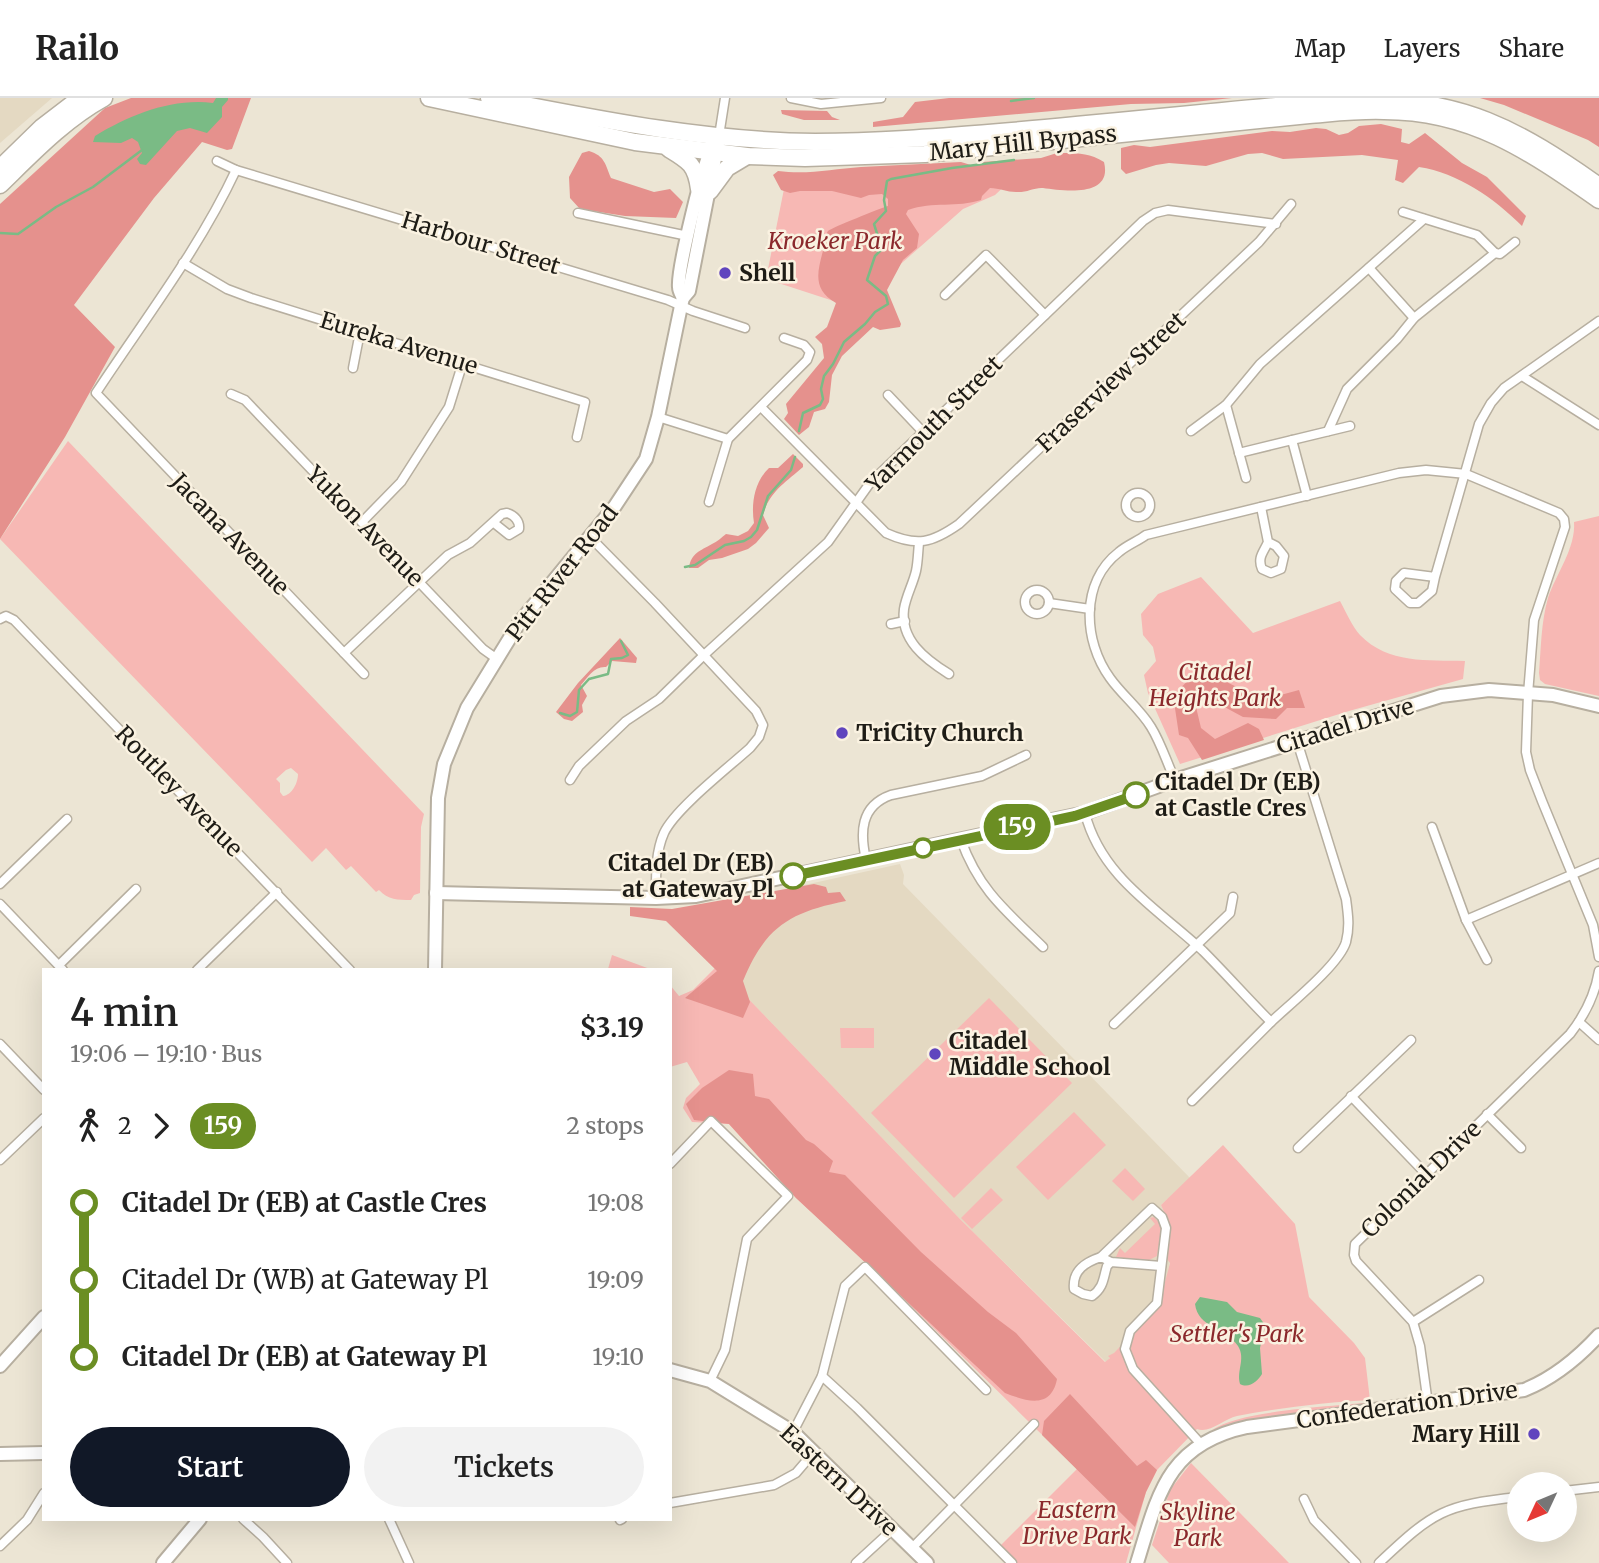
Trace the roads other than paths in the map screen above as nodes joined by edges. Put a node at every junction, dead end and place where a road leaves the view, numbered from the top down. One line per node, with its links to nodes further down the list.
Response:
1 (80, 98): 12 (highway)
2 (104, 98): 14 (highway)
3 (429, 98): 8 (highway, Mary Hill Bypass)
4 (489, 98): 9 (highway, Mary Hill Bypass)
5 (726, 98): 9 (street, Pitt River Road)
6 (791, 98): 7 (street)
7 (881, 98)
8 (666, 147): 9 (highway, Mary Hill Bypass); 16 (highway)
9 (715, 147): 10 (highway, Mary Hill Bypass); 15 (highway, Mary Hill Bypass); 16 (street, Pitt River Road)
10 (747, 156): 16 (highway); 17 (highway, Mary Hill Bypass)
11 (217, 161): 13 (street, Harbour Street)
12 (0, 168)
13 (236, 170): 27 (street); 30 (street, Harbour Street)
14 (0, 185)
15 (1599, 186)
16 (705, 190): 23 (street, Pitt River Road); 25 (street, Pitt River Road)
17 (1599, 200)
18 (1291, 204): 22 (street, Fraserview Street)
19 (1403, 212): 21 (street)
20 (578, 213): 23 (street)
21 (1424, 219): 26 (street); 28 (street)
22 (1276, 223): 31 (street, Yarmouth Street); 66 (street, Fraserview Street)
23 (688, 236): 25 (street); 30 (street, Pitt River Road)
24 (1515, 242): 26 (street)
25 (698, 247): 30 (street, Pitt River Road)
26 (1495, 253): 32 (street)
27 (183, 263): 35 (street, Eureka Avenue); 74 (street, Jacana Avenue)
28 (1369, 268): 32 (street); 42 (street)
29 (945, 295): 31 (street)
30 (682, 302): 34 (street, Harbour Street); 44 (street, Pitt River Road)
31 (1045, 315): 49 (street, Yarmouth Street)
32 (1414, 318): 48 (street)
33 (1599, 321): 39 (street)
34 (745, 328)
35 (360, 332): 37 (street, Eureka Avenue); 38 (street)
36 (784, 338): 43 (street)
37 (463, 362): 50 (street, Eureka Avenue); 61 (street)
38 (353, 368)
39 (1522, 376): 45 (street); 54 (street)
40 (232, 394): 61 (street, Yukon Avenue)
41 (888, 395): 49 (street)
42 (1226, 405): 47 (street); 53 (street)
43 (761, 407): 51 (street); 58 (street)
44 (658, 416): 51 (street); 64 (street, Pitt River Road)
45 (1599, 425)
46 (1350, 426): 48 (street)
47 (1191, 431)
48 (1328, 431): 52 (street)
49 (923, 432): 58 (street, Yarmouth Street)
50 (577, 437)
51 (727, 439): 57 (street)
52 (1292, 440): 53 (street); 56 (street)
53 (1239, 453): 55 (street)
54 (1466, 474): 56 (street); 67 (street); 79 (street)
55 (1246, 478)
56 (1307, 496): 59 (street)
57 (709, 502)
58 (858, 503): 66 (street); 75 (street, Yarmouth Street)
59 (1262, 507): 63 (street); 65 (street)
60 (1143, 516): 63 (street)
61 (362, 522): 68 (street, Yukon Avenue)
62 (494, 523): 68 (street)
63 (1146, 536): 70 (street)
64 (590, 537): 75 (street); 76 (street, Pitt River Road)
65 (1268, 542)
66 (919, 543): 72 (street)
67 (1434, 578): 67 (street)
68 (419, 582): 74 (street); 76 (street, Yukon Avenue)
69 (1049, 603): 70 (street)
70 (1090, 608): 84 (street)
71 (3, 618): 94 (street, Routley Avenue)
72 (905, 621): 73 (street); 78 (street)
73 (891, 624)
74 (344, 653): 77 (street, Jacana Avenue)
75 (704, 655): 83 (street, Yarmouth Street); 97 (street)
76 (497, 659): 95 (street, Pitt River Road)
77 (364, 674)
78 (949, 674)
79 (1528, 694): 80 (street, Citadel Drive); 81 (street, Citadel Drive); 91 (street)
80 (1599, 706)
81 (1297, 741): 84 (street, Citadel Drive); 109 (street)
82 (1026, 755): 89 (street)
83 (570, 780)
84 (1175, 780): 85 (street, Citadel Drive)
85 (1085, 813): 88 (street, Citadel Drive); 100 (street)
86 (67, 819): 92 (street)
87 (1432, 827): 99 (street)
88 (961, 840): 89 (street, Citadel Drive); 101 (street)
89 (866, 860): 97 (street, Citadel Drive)
90 (1599, 863): 91 (street)
91 (1572, 873): 99 (street); 102 (street)
92 (0, 884)
93 (136, 889): 104 (street)
94 (277, 892): 105 (street); 106 (street, Routley Avenue)
95 (436, 893): 97 (street, Citadel Drive); 107 (street, Pitt River Road)
96 (1233, 897): 100 (street)
97 (656, 898)
98 (0, 904): 104 (street)
99 (1466, 920): 103 (street)
100 (1196, 945): 109 (street); 111 (street)
101 (1043, 947)
102 (1599, 957)
103 (1487, 960)
104 (61, 967)
105 (199, 968)
106 (348, 968)
107 (435, 968)
108 (1599, 971): 110 (street, Colonial Drive)
109 (1271, 1022): 117 (street)
110 (1579, 1022): 113 (street); 118 (street, Colonial Drive)
111 (1114, 1024)
112 (1411, 1040): 116 (street)
113 (1599, 1040)
114 (0, 1044): 115 (street)
115 (42, 1088)
116 (1351, 1096): 120 (street); 124 (street)
117 (1192, 1101)
118 (1487, 1114): 121 (street); 124 (street, Colonial Drive)
119 (42, 1120): 122 (street)
120 (1298, 1148)
121 (1521, 1148)
122 (0, 1160)
123 (672, 1162): 135 (street)
124 (1425, 1173): 130 (street, Colonial Drive)
125 (1101, 1257): 126 (street); 126 (street); 127 (street)
126 (1111, 1262): 127 (street)
127 (1161, 1266): 140 (street)
128 (1479, 1280): 130 (street)
129 (42, 1319): 132 (street)
130 (1413, 1322): 137 (street, Colonial Drive)
131 (1599, 1335): 137 (street, Confederation Drive)
132 (0, 1366)
133 (672, 1371): 135 (street, Eastern Drive)
134 (822, 1376): 136 (street); 139 (street); 150 (street)
135 (710, 1381): 139 (street, Eastern Drive)
136 (986, 1390)
137 (1428, 1404): 140 (street, Confederation Drive)
138 (1034, 1424): 150 (street)
139 (793, 1432): 141 (street, Eastern Drive)
140 (1200, 1443): 163 (street)
141 (814, 1452): 149 (street); 154 (street, Eastern Drive)
142 (42, 1453): 143 (street)
143 (0, 1454)
144 (1599, 1487): 145 (street)
145 (1577, 1490)
146 (42, 1496): 155 (street)
147 (1304, 1499): 164 (street)
148 (1507, 1499): 165 (street)
149 (672, 1503)
150 (954, 1507): 156 (street); 162 (street)
151 (198, 1521): 157 (street)
152 (245, 1521): 158 (street)
153 (390, 1521): 159 (street)
154 (893, 1529): 156 (street, Eastern Drive); 160 (street)
155 (0, 1546)
156 (912, 1548): 161 (street, Eastern Drive)
157 (163, 1563)
158 (287, 1563)
159 (410, 1563)
160 (856, 1563)
161 (927, 1563)
162 (1012, 1563)
163 (1137, 1563)
164 (1356, 1563)
165 (1379, 1563)

